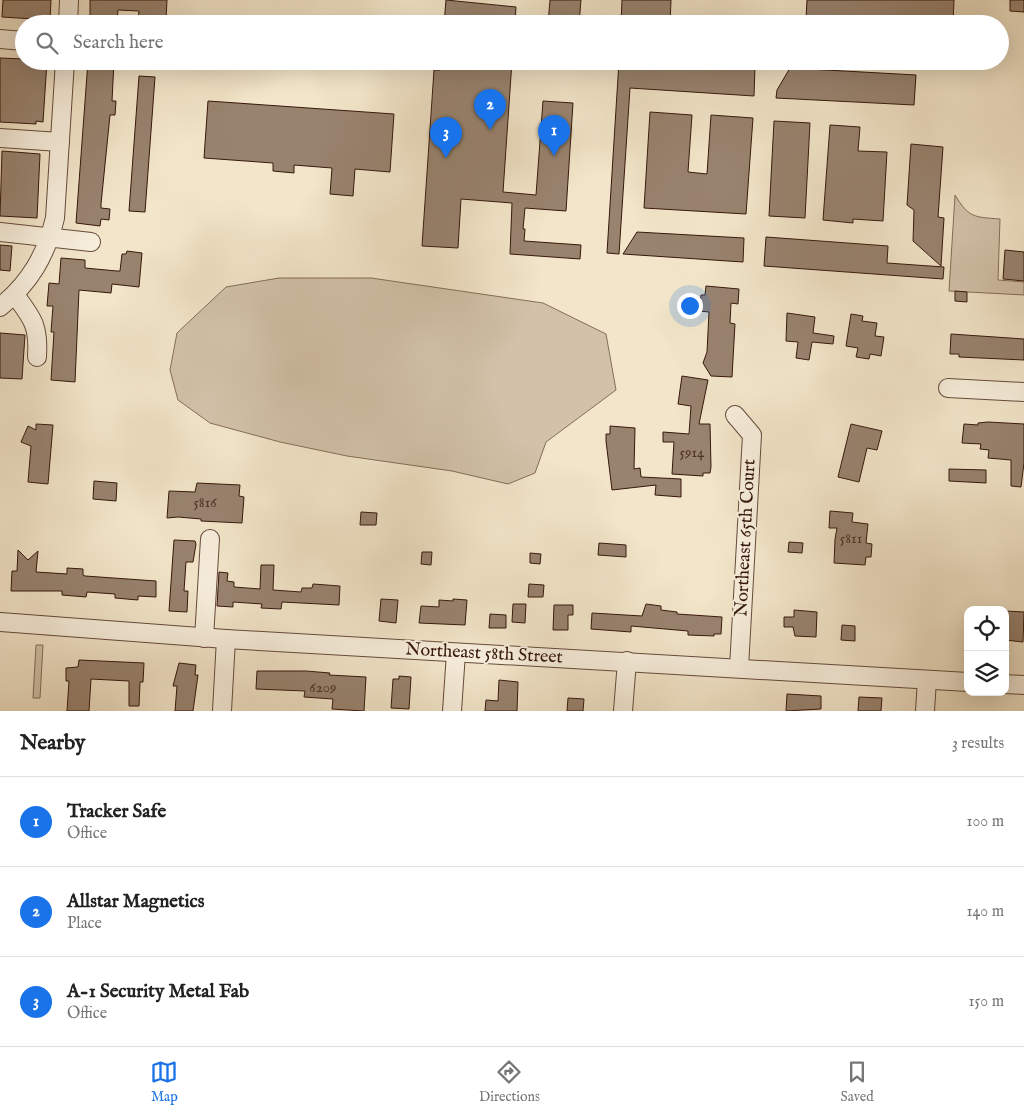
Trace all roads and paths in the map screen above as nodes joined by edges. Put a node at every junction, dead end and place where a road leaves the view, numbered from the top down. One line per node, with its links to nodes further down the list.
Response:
1 (70, 0): 2 (street)
2 (69, 15)
3 (0, 39): 4 (street)
4 (15, 40)
5 (64, 70): 7 (street)
6 (0, 138): 7 (street)
7 (60, 142): 9 (street)
8 (0, 232): 9 (street)
9 (50, 240): 10 (street); 11 (street)
10 (91, 242)
11 (16, 295): 12 (street); 13 (street)
12 (0, 307)
13 (37, 357)
14 (948, 388): 15 (street)
15 (1024, 392)
16 (735, 415): 23 (street, Northeast 65th Court)
17 (210, 540): 19 (street)
18 (0, 622): 19 (street, Northeast 58th Street)
19 (204, 638): 20 (street, Northeast 58th Street)
20 (226, 639): 21 (street, Northeast 58th Street); 28 (street)
21 (456, 653): 22 (street, Northeast 58th Street); 29 (street)
22 (627, 661): 23 (street, Northeast 58th Street); 30 (street)
23 (739, 668): 24 (street, Northeast 58th Street)
24 (926, 680): 25 (street, Northeast 58th Street); 31 (street)
25 (964, 682)
26 (1009, 684): 27 (street)
27 (1024, 685)
28 (222, 711)
29 (452, 711)
30 (623, 711)
31 (925, 711)

